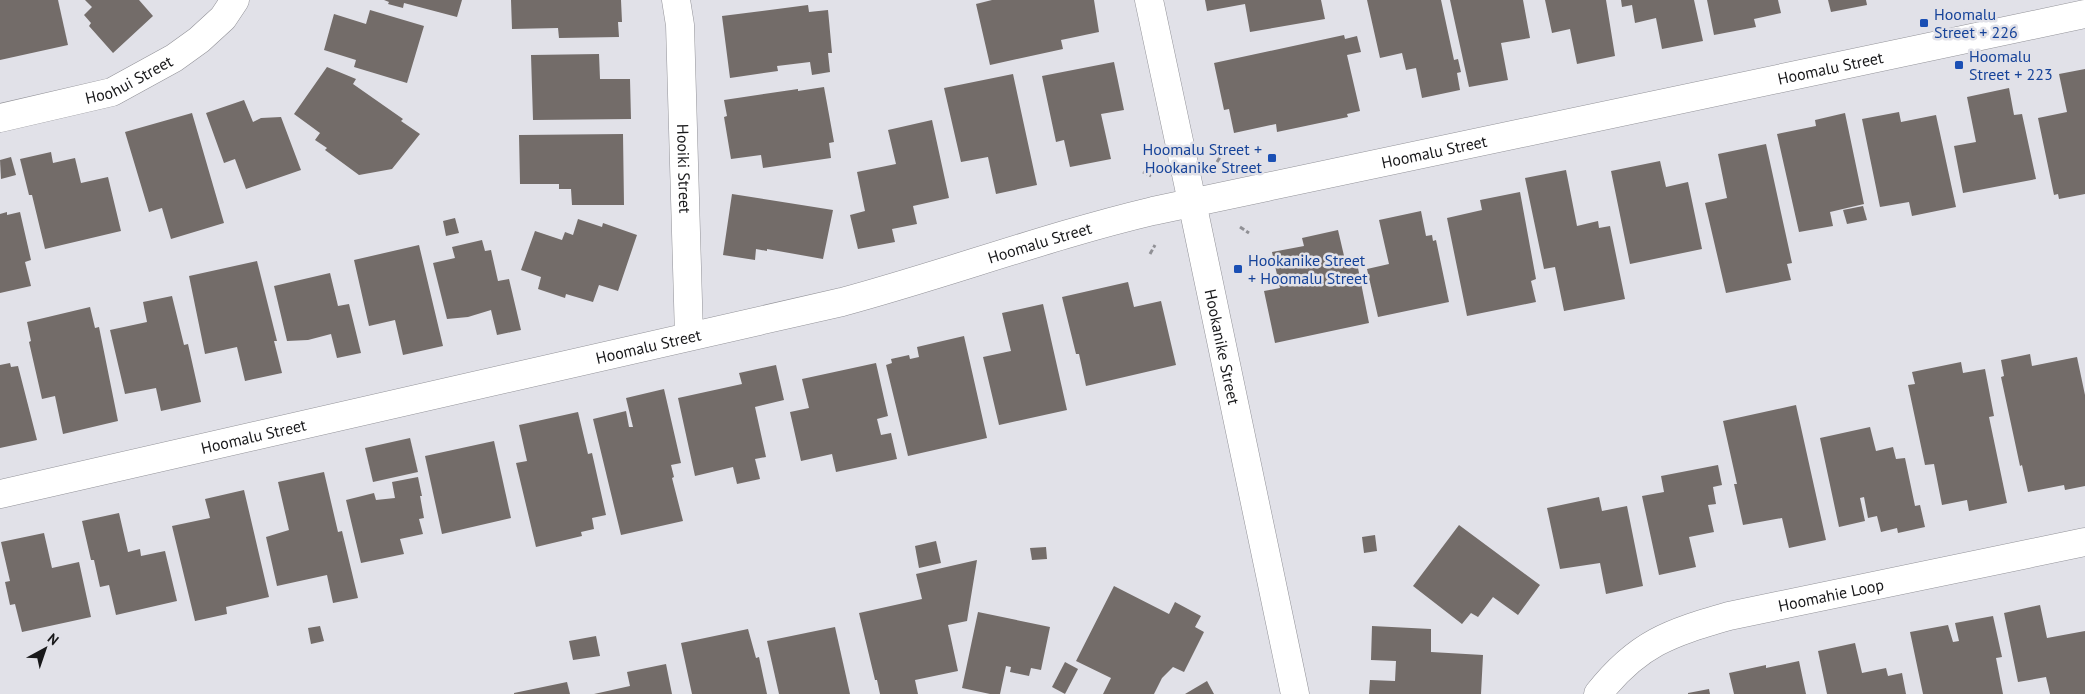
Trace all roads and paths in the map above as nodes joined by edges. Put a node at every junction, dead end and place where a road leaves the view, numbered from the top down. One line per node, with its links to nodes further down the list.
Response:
1 (235, 0): 5 (street, Hoohui Street)
2 (676, 0): 15 (street, Hooiki Street)
3 (1148, 0): 10 (street, Hookanike Street)
4 (2085, 14): 10 (street, Hoomalu Street)
5 (0, 118)
6 (1222, 154): 7 (path)
7 (1217, 162)
8 (1143, 172): 9 (path)
9 (1151, 176)
10 (1192, 202): 15 (street, Hoomalu Street); 18 (street, Hookanike Street)
11 (1240, 227): 12 (path)
12 (1249, 233)
13 (1155, 245): 14 (path)
14 (1150, 254)
15 (689, 336): 16 (street, Hoomalu Street)
16 (0, 494)
17 (2085, 542): 19 (street, Hoomahie Loop)
18 (1295, 694)
19 (1598, 694)

